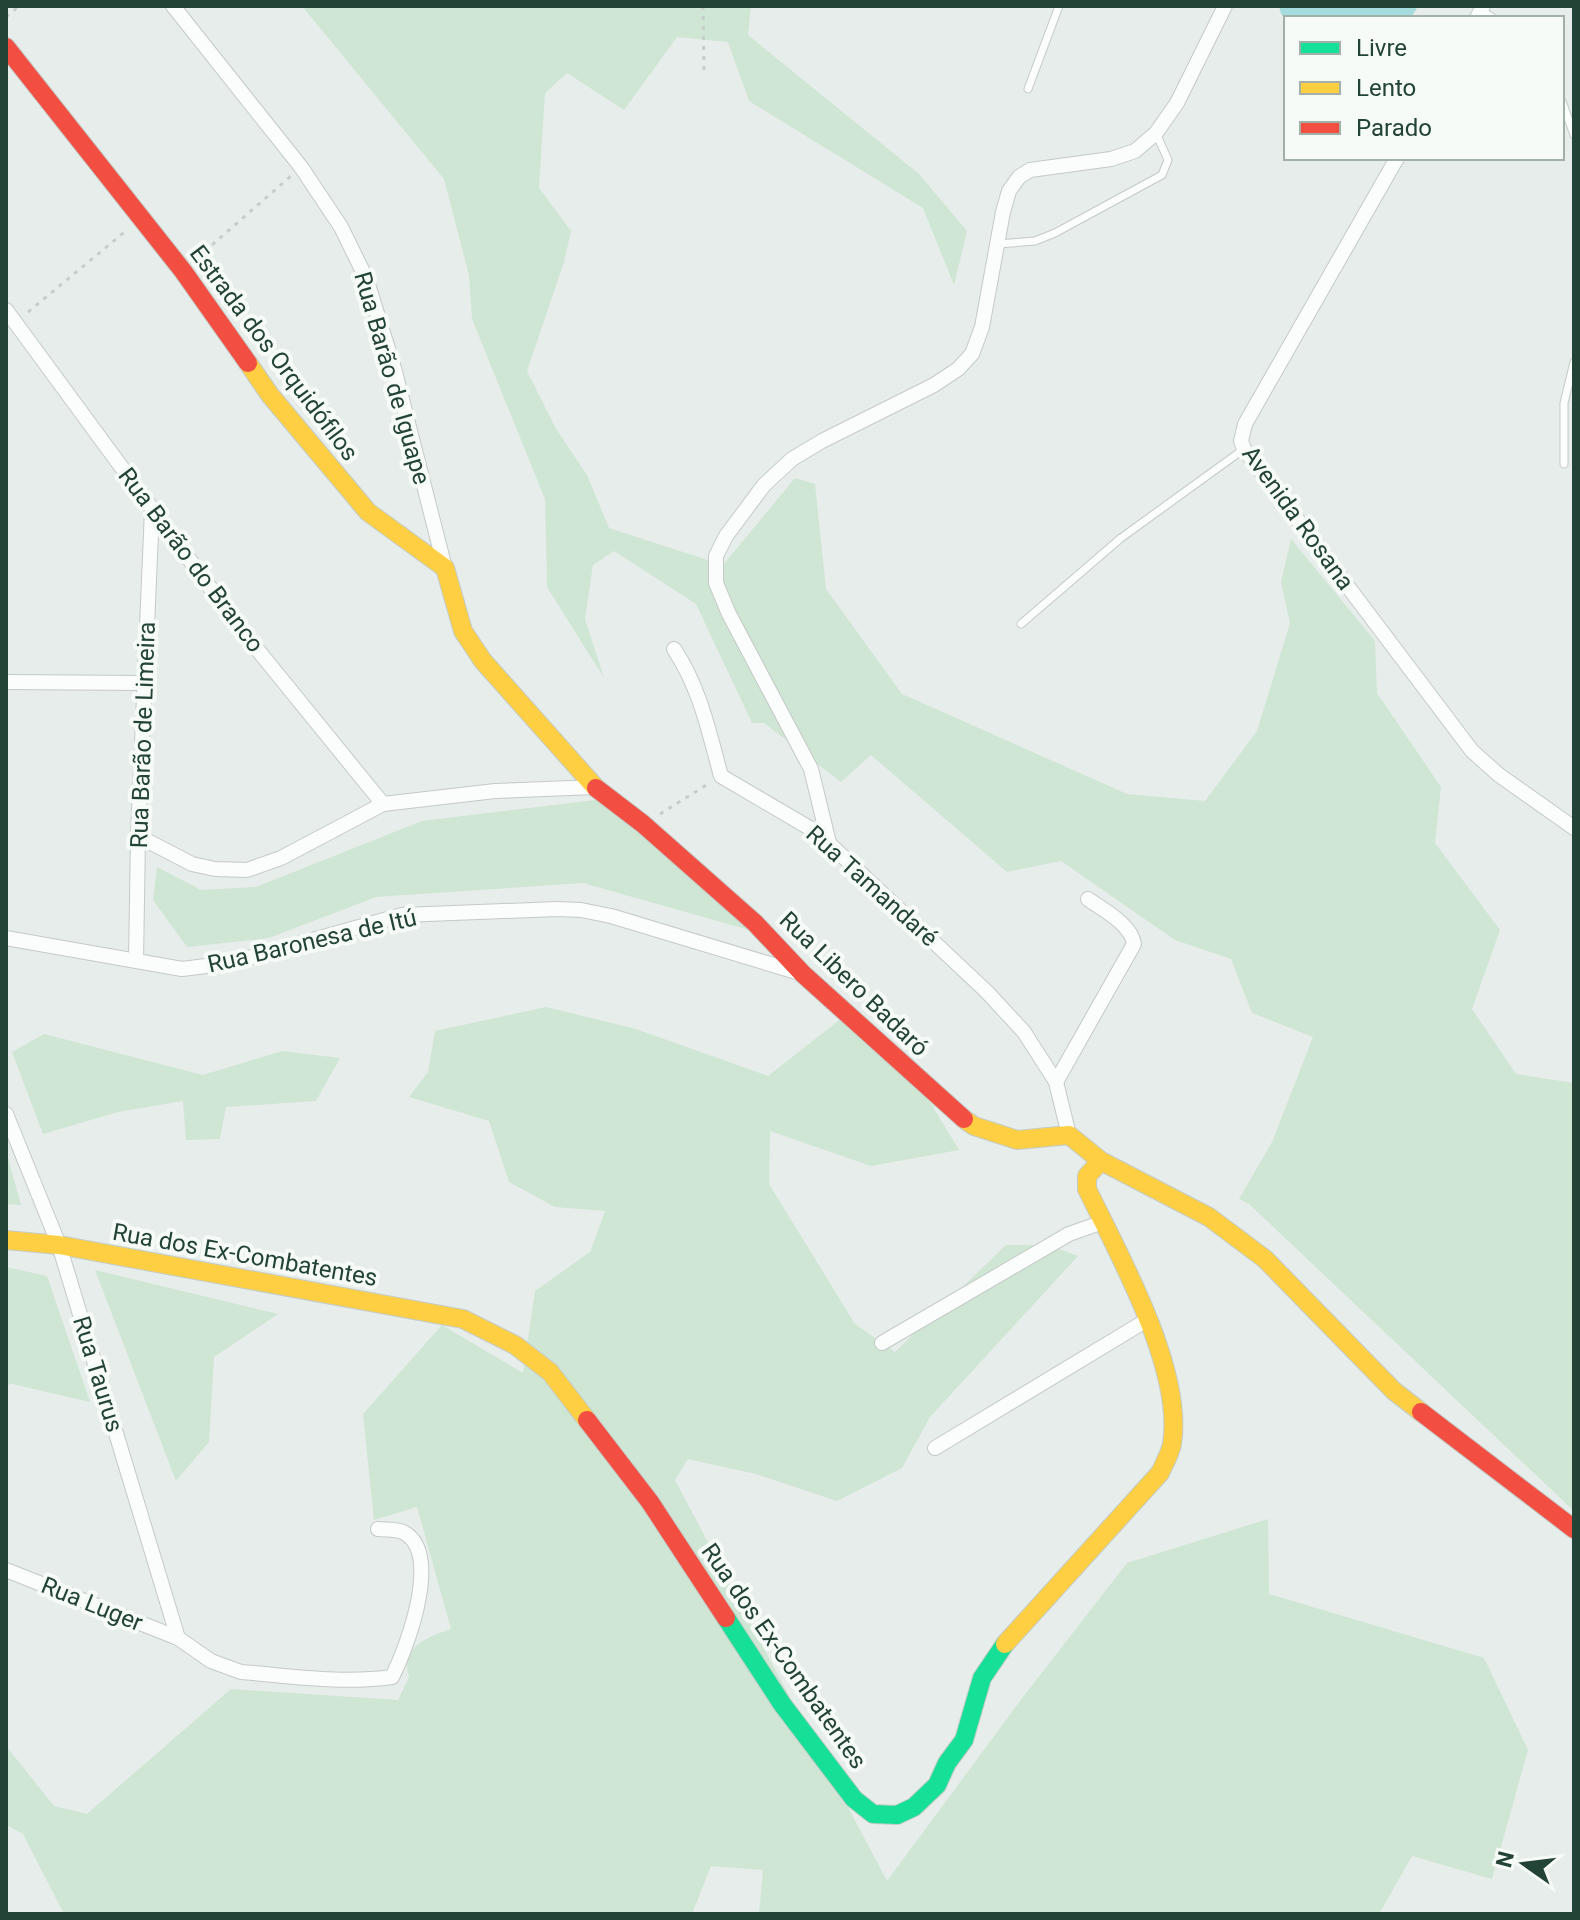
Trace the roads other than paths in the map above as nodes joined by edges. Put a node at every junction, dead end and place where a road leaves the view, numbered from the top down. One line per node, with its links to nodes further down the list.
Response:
1 (173, 6): 16 (street, Rua Barão de Iguape)
2 (1059, 6): 5 (lane)
3 (1225, 6): 7 (street)
4 (6, 47): 16 (street, Estrada dos Orquidófilos)
5 (1028, 89)
6 (1564, 107): 8 (lane)
7 (1156, 133): 10 (street); 10 (lane)
8 (1574, 135)
9 (1396, 160): 13 (street, Avenida Rosana)
10 (998, 244): 25 (street)
11 (6, 310): 15 (street, Rua Barão do Branco)
12 (1574, 362): 14 (lane)
13 (1244, 449): 17 (lane); 23 (street, Avenida Rosana)
14 (1564, 464)
15 (152, 510): 20 (street, Rua Barão de Limeira); 22 (street, Rua Barão do Branco)
16 (445, 568): 21 (street)
17 (1021, 624)
18 (674, 649): 25 (street, Rua Tamandaré)
19 (6, 682): 20 (street)
20 (144, 683): 24 (street, Rua Barão de Limeira)
21 (595, 787): 22 (street); 29 (street, Rua Libero Badaró)
22 (383, 804): 24 (street)
23 (1574, 828)
24 (138, 836): 28 (street, Rua Barão de Limeira)
25 (829, 843): 30 (street, Rua Tamandaré)
26 (1088, 899): 30 (street)
27 (6, 938): 28 (street, Rua Baronesa de Itú)
28 (136, 961): 29 (street, Rua Baronesa de Itú)
29 (803, 974): 32 (street, Rua Libero Badaró)
30 (1056, 1082): 32 (street, Rua Tamandaré)
31 (6, 1114): 36 (street, Rua Taurus)
32 (1069, 1135): 33 (street)
33 (1101, 1161): 34 (street, Rua dos Ex-Combatentes); 41 (street)
34 (1103, 1222): 37 (street, Rua dos Ex-Combatentes); 38 (street)
35 (6, 1240): 36 (street, Rua dos Ex-Combatentes)
36 (59, 1245): 37 (street, Rua dos Ex-Combatentes); 43 (street, Rua Taurus)
37 (1147, 1320): 39 (street)
38 (882, 1343)
39 (935, 1448)
40 (378, 1529): 43 (street, Rua Luger)
41 (1574, 1529)
42 (6, 1570): 43 (street, Rua Luger)
43 (178, 1638)

